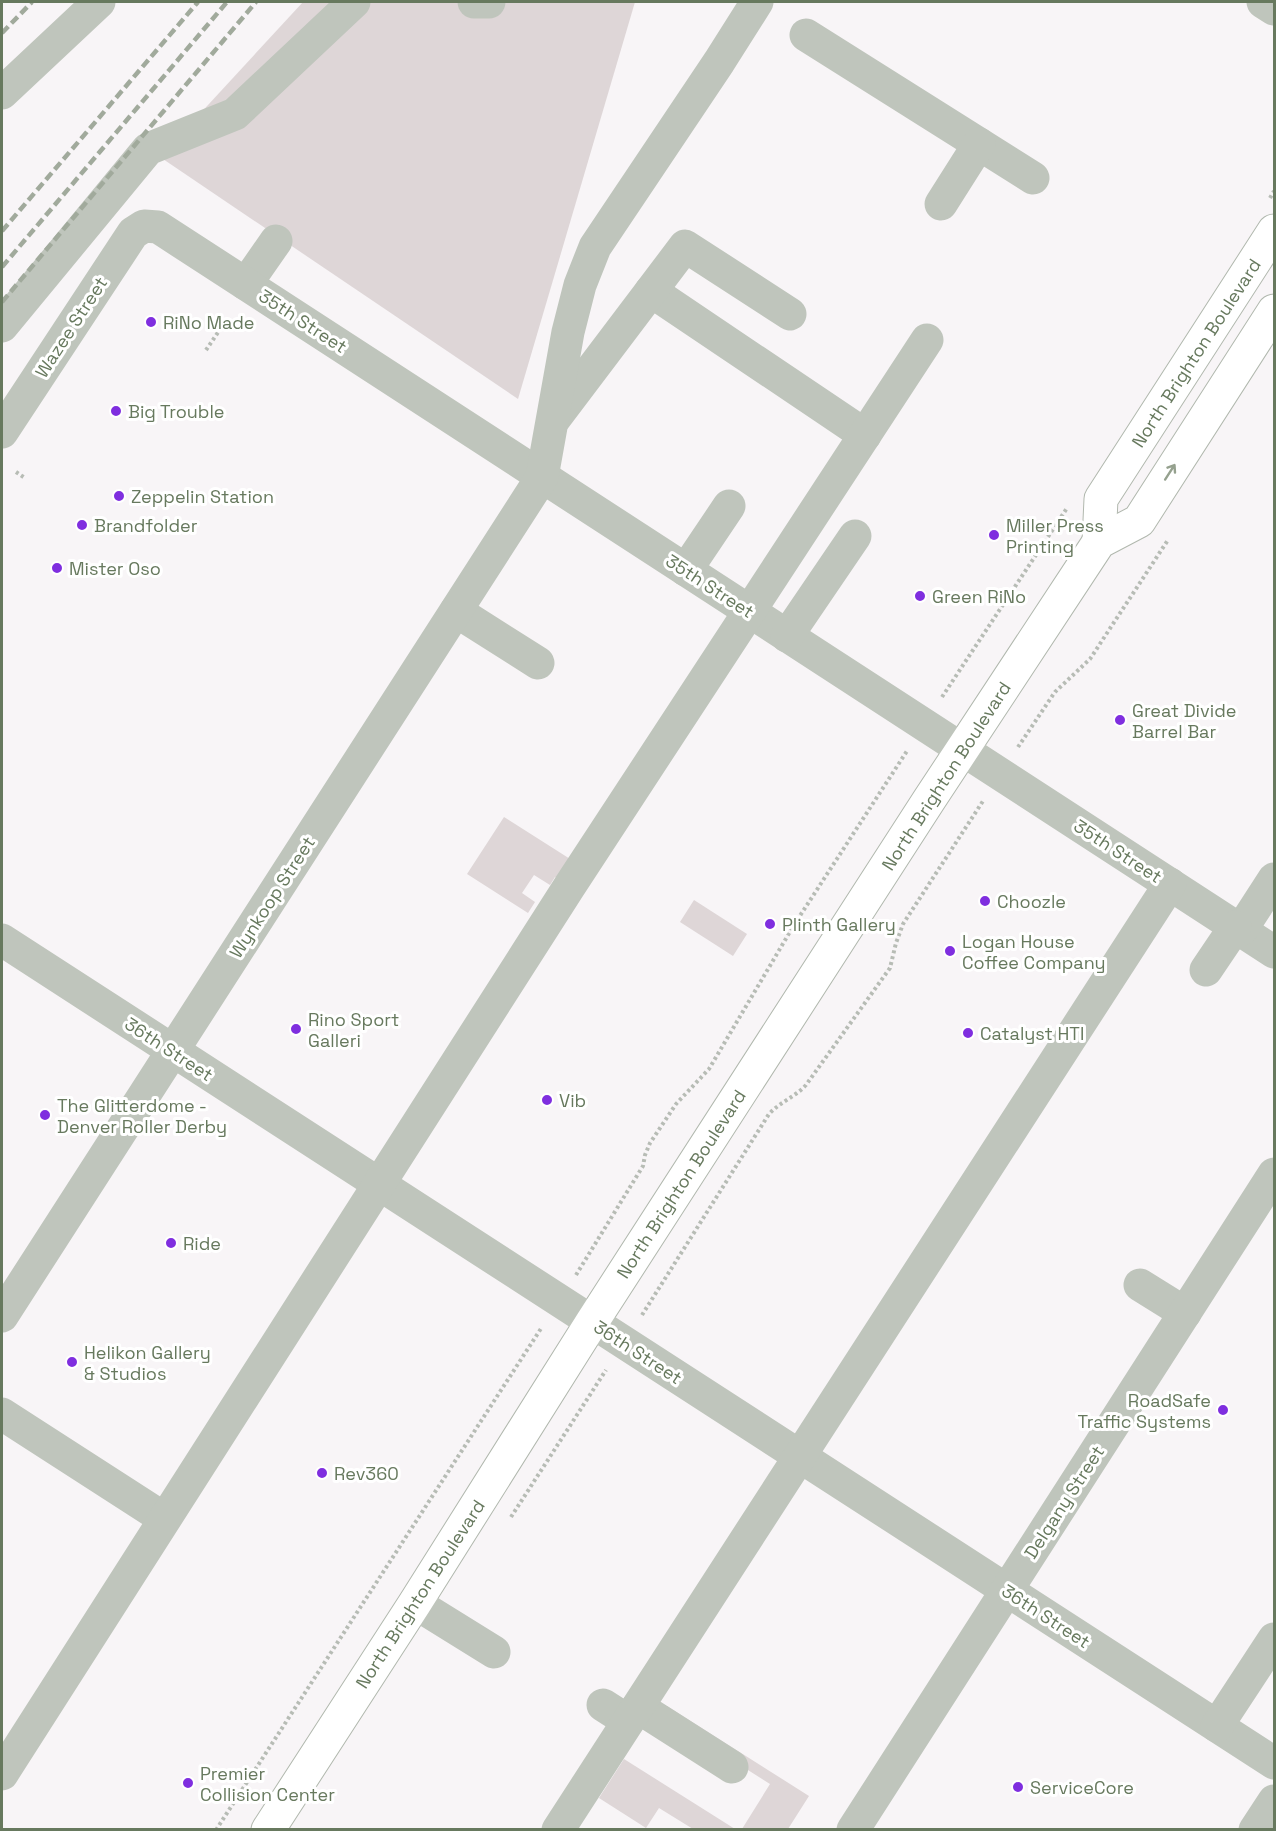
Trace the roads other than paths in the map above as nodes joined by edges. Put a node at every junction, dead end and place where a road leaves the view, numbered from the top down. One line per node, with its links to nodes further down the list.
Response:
1 (99, 2): 11 (street)
2 (354, 2): 22 (street)
3 (474, 2): 4 (street)
4 (489, 2)
5 (738, 2): 10 (street)
6 (757, 2): 10 (street)
7 (1263, 2): 8 (street)
8 (1275, 9)
9 (806, 35): 12 (street)
10 (719, 62): 24 (street)
11 (2, 93)
12 (979, 144): 13 (street); 14 (street)
13 (1034, 178)
14 (941, 204)
15 (144, 226): 18 (street, 35th Street); 25 (street, Wazee Street)
16 (1275, 231): 30 (main road, North Brighton Boulevard)
17 (276, 241): 18 (street)
18 (246, 284): 27 (street, 35th Street)
19 (651, 291): 21 (street); 24 (street); 26 (street)
20 (1275, 311): 30 (main road, North Brighton Boulevard, one-way to 20)
21 (790, 314)
22 (2, 326)
23 (927, 340): 26 (street)
24 (552, 422): 27 (street)
25 (2, 432)
26 (864, 435): 33 (street)
27 (542, 477): 31 (street, 35th Street); 32 (street, Wynkoop Street)
28 (729, 506): 31 (street)
29 (855, 536): 34 (street)
30 (1099, 542): 36 (main road, North Brighton Boulevard)
31 (686, 570): 33 (street, 35th Street)
32 (456, 611): 35 (street); 43 (street, Wynkoop Street)
33 (749, 611): 34 (street, 35th Street); 45 (street)
34 (787, 636): 36 (street, 35th Street)
35 (538, 663)
36 (963, 750): 38 (street, 35th Street); 49 (main road, North Brighton Boulevard)
37 (1275, 879): 39 (street)
38 (1170, 884): 39 (street, 35th Street); 51 (street)
39 (1238, 928): 41 (street, 35th Street); 42 (street)
40 (2, 940): 43 (street, 36th Street)
41 (1275, 952)
42 (1206, 970)
43 (173, 1050): 45 (street, 36th Street); 48 (street, Wynkoop Street)
44 (1275, 1174): 47 (street, Delgany Street)
45 (379, 1184): 49 (street, 36th Street); 61 (street)
46 (1140, 1285): 47 (street)
47 (1185, 1313): 53 (street, Delgany Street)
48 (2, 1316)
49 (592, 1322): 51 (street, 36th Street); 54 (main road, North Brighton Boulevard)
50 (2, 1414): 52 (street)
51 (800, 1456): 53 (street, 36th Street); 57 (street)
52 (154, 1512)
53 (1007, 1590): 58 (street, 36th Street); 65 (street, Delgany Street)
54 (415, 1603): 56 (street); 63 (main road, North Brighton Boulevard)
55 (1275, 1639): 58 (street)
56 (494, 1652)
57 (623, 1711): 60 (street); 64 (street)
58 (1217, 1726): 59 (street, 36th Street)
59 (1275, 1763)
60 (732, 1767)
61 (2, 1774)
62 (1275, 1801): 66 (street)
63 (268, 1830)
64 (558, 1830)
65 (853, 1830)
66 (1255, 1830)

